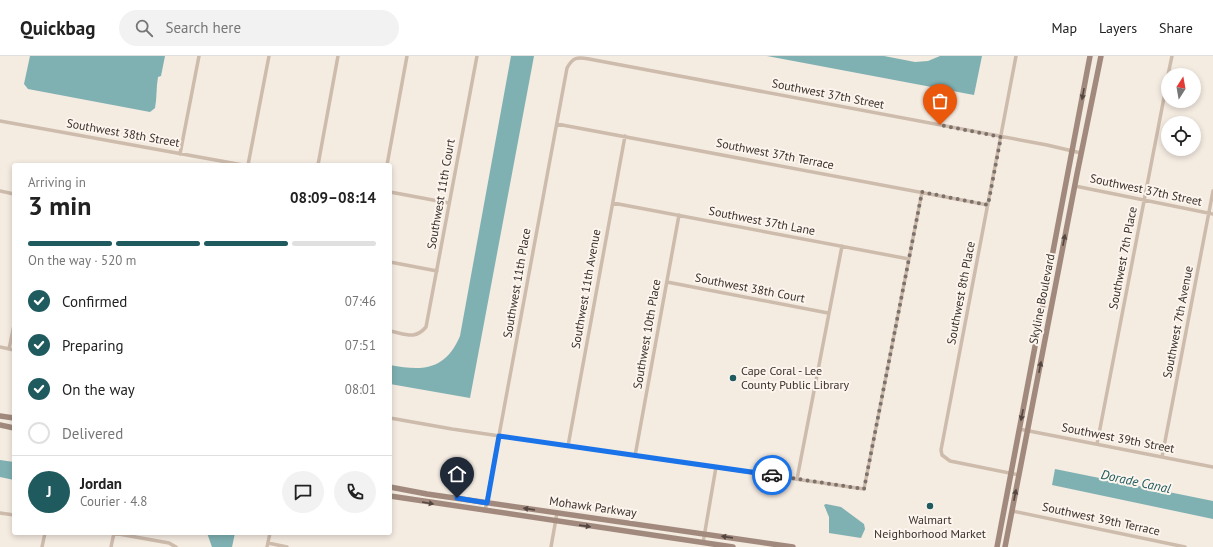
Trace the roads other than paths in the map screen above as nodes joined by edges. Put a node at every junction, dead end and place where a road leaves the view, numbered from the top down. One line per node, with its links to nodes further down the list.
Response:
1 (199, 56): 19 (street)
2 (269, 56): 23 (street)
3 (338, 56): 24 (street)
4 (407, 56): 25 (street)
5 (477, 56): 33 (street, Southwest 11th Court)
6 (1016, 56): 16 (street, Southwest 8th Place)
7 (1090, 56): 17 (street, Skyline Boulevard, one-way to 17)
8 (1101, 56): 18 (street, Skyline Boulevard)
9 (1172, 56): 11 (street, Southwest 7th Place)
10 (572, 60): 14 (street, Southwest 11th Place); 16 (street, Southwest 37th Street)
11 (1170, 68)
12 (1162, 108): 32 (street, Southwest 7th Place)
13 (0, 121): 19 (street, Southwest 38th Street)
14 (557, 124): 15 (street, Southwest 37th Terrace); 56 (street, Southwest 11th Place)
15 (625, 136): 29 (street, Southwest 37th Terrace); 34 (street, Southwest 11th Avenue)
16 (1001, 137): 17 (street, Southwest 37th Street); 35 (street, Southwest 8th Place)
17 (1072, 151): 18 (street, Southwest 37th Street); 54 (street, Skyline Boulevard, one-way to 54)
18 (1081, 153): 26 (street, Skyline Boulevard)
19 (180, 154): 20 (street, Southwest 38th Street)
20 (215, 160): 21 (street); 22 (street, Southwest 38th Street)
21 (214, 163)
22 (232, 163)
23 (248, 163)
24 (318, 163)
25 (387, 163)
26 (1075, 186): 32 (street, Southwest 37th Street); 55 (street, Skyline Boulevard, one-way to 26)
27 (0, 191): 31 (street)
28 (392, 192): 33 (street)
29 (922, 192): 35 (street, Southwest 37th Terrace); 39 (street)
30 (1213, 192): 36 (street, Southwest 7th Avenue)
31 (12, 194)
32 (1144, 200): 36 (street, Southwest 37th Street); 57 (street, Southwest 7th Place)
33 (449, 203): 41 (street, Southwest 11th Court)
34 (612, 203): 37 (street, Southwest 37th Lane); 58 (street, Southwest 11th Avenue)
35 (988, 205): 63 (street, Southwest 8th Place)
36 (1211, 214): 60 (street, Southwest 7th Avenue)
37 (679, 215): 38 (street, Southwest 37th Lane); 42 (street, Southwest 10th Place)
38 (842, 246): 39 (street, Southwest 37th Lane); 43 (street)
39 (909, 259): 65 (street)
40 (392, 262): 41 (street)
41 (437, 271): 44 (street, Southwest 11th Court)
42 (667, 282): 43 (street, Southwest 38th Court); 59 (street, Southwest 10th Place)
43 (828, 313): 65 (street)
44 (392, 331)
45 (12, 335): 47 (street)
46 (0, 348): 47 (street)
47 (9, 349): 48 (street)
48 (12, 350)
49 (0, 416): 50 (street)
50 (12, 418)
51 (392, 418): 56 (street)
52 (0, 425): 53 (street)
53 (12, 428)
54 (1019, 429): 55 (street, Southwest 39th Street); 63 (street, Skyline Boulevard)
55 (1028, 430): 57 (street, Southwest 39th Street); 64 (street, Skyline Boulevard)
56 (499, 436): 58 (street); 68 (street, Southwest 11th Place)
57 (1097, 444): 60 (street, Southwest 39th Street)
58 (568, 446): 59 (street)
59 (635, 456): 61 (street)
60 (1162, 457): 62 (street, Southwest 39th Street)
61 (716, 467): 65 (street); 75 (street)
62 (1213, 467)
63 (1011, 473): 64 (street, Southwest 8th Place); 89 (street, Skyline Boulevard)
64 (1019, 475): 70 (street, Skyline Boulevard, one-way to 64)
65 (797, 479)
66 (392, 487): 68 (street, Mohawk Parkway)
67 (392, 496): 69 (street, Mohawk Parkway, one-way to 69)
68 (487, 503): 69 (street, Southwest 11th Place); 72 (street, Mohawk Parkway, one-way to 68)
69 (485, 511): 74 (street, Mohawk Parkway)
70 (1012, 511): 90 (street, Skyline Boulevard); 91 (street, Southwest 39th Terrace)
71 (0, 513): 73 (street)
72 (557, 513): 74 (street); 75 (street, Mohawk Parkway)
73 (12, 515)
74 (555, 522): 80 (street, Mohawk Parkway, one-way to 80); 86 (street)
75 (704, 534): 80 (street); 88 (street, Mohawk Parkway, one-way to 75)
76 (45, 535): 82 (street)
77 (113, 535): 83 (street)
78 (123, 535): 84 (street)
79 (270, 535): 81 (street)
80 (703, 543): 87 (street, Mohawk Parkway)
81 (268, 545): 85 (street)
82 (42, 547)
83 (111, 547)
84 (176, 547)
85 (287, 547)
86 (551, 547)
87 (733, 547)
88 (793, 547)
89 (997, 547)
90 (1005, 547)
91 (1185, 547)

